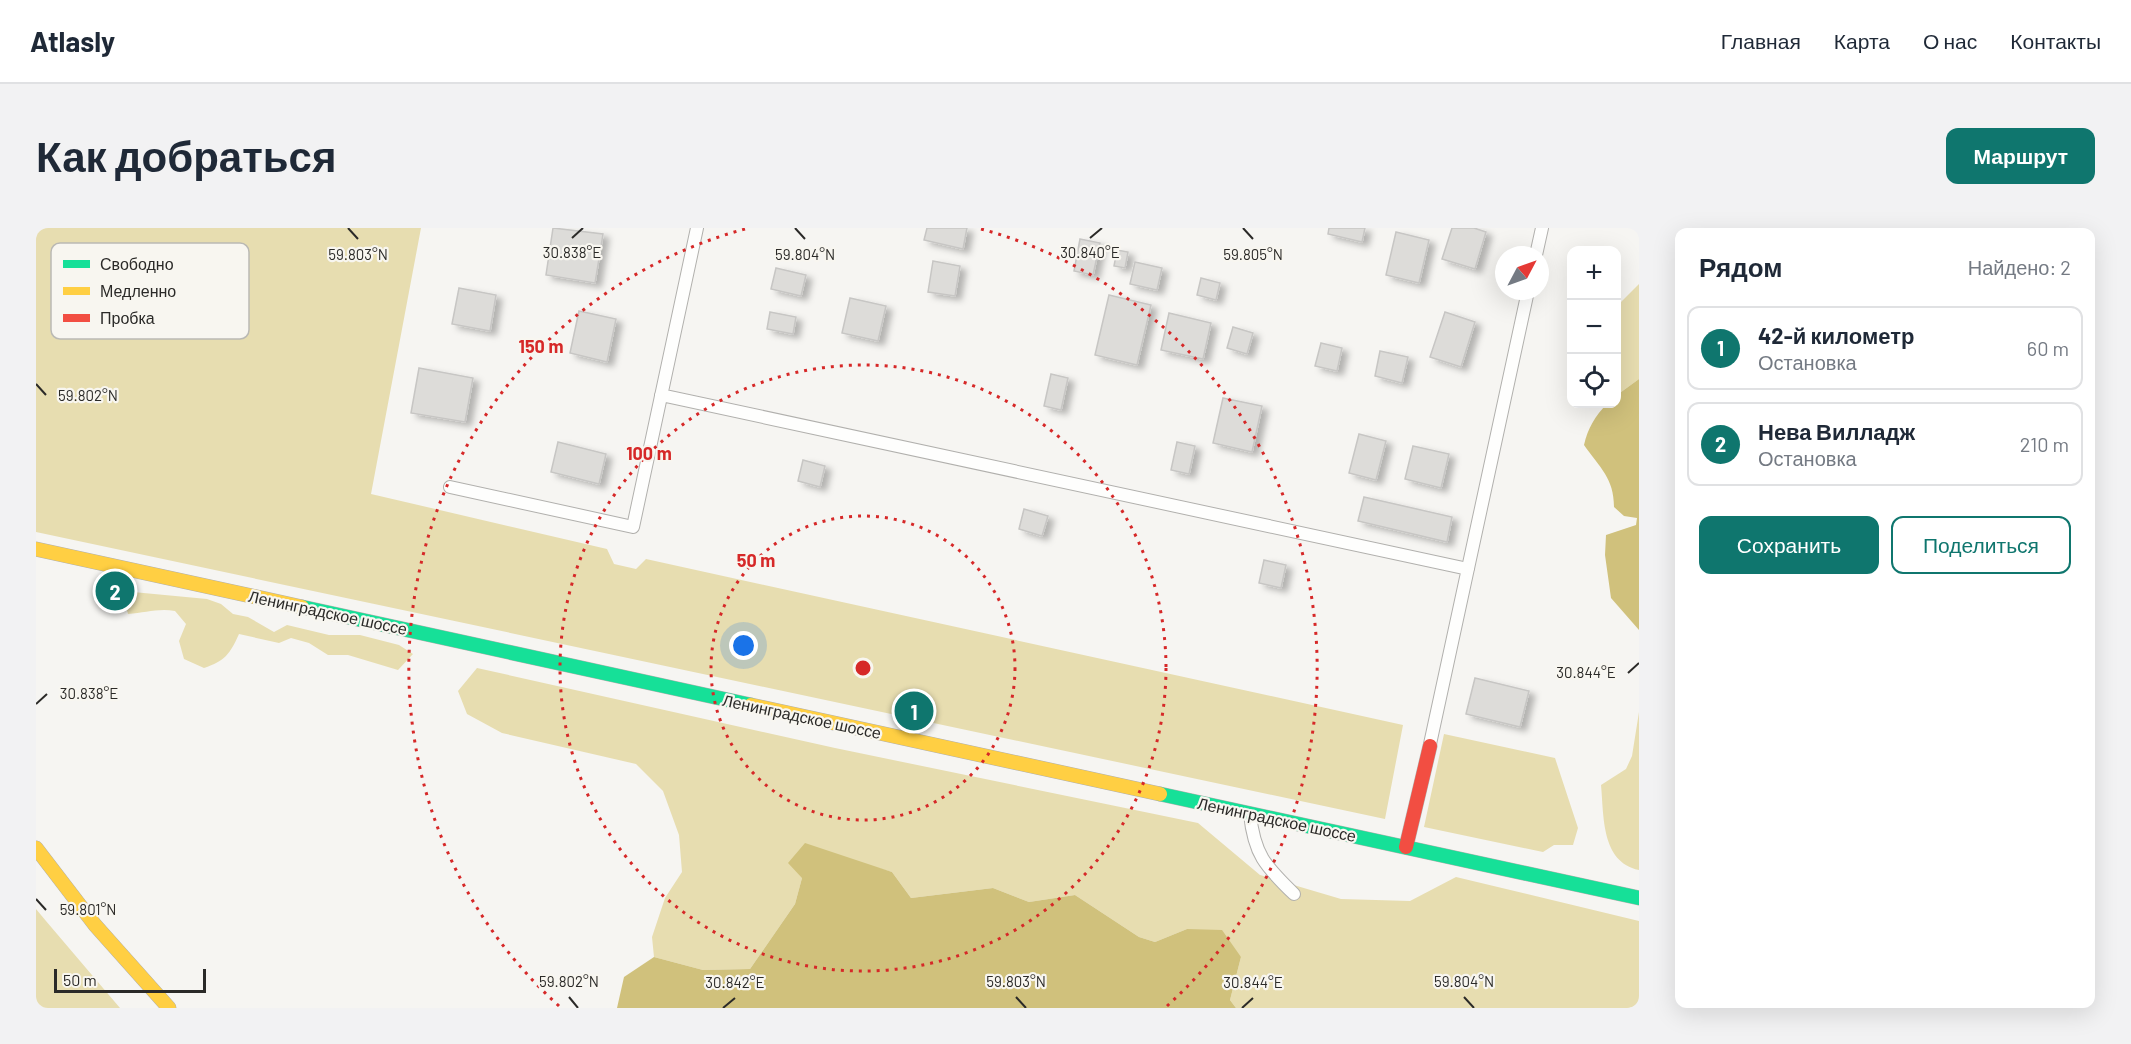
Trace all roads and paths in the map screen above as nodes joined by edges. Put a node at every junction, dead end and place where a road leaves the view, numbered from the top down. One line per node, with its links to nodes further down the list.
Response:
1 (697, 228): 5 (lane)
2 (1542, 228): 3 (lane)
3 (1538, 246)
4 (1526, 300): 8 (lane)
5 (662, 394): 6 (lane); 8 (lane)
6 (450, 487)
7 (36, 549): 10 (main road, Ленинградское шоссе)
8 (1468, 569): 9 (lane)
9 (1430, 746): 11 (main road)
10 (1250, 813): 11 (main road, Ленинградское шоссе); 13 (lane)
11 (1406, 847): 14 (main road, Ленинградское шоссе)
12 (36, 848): 15 (main road)
13 (1294, 894)
14 (1639, 898)
15 (169, 1008)

